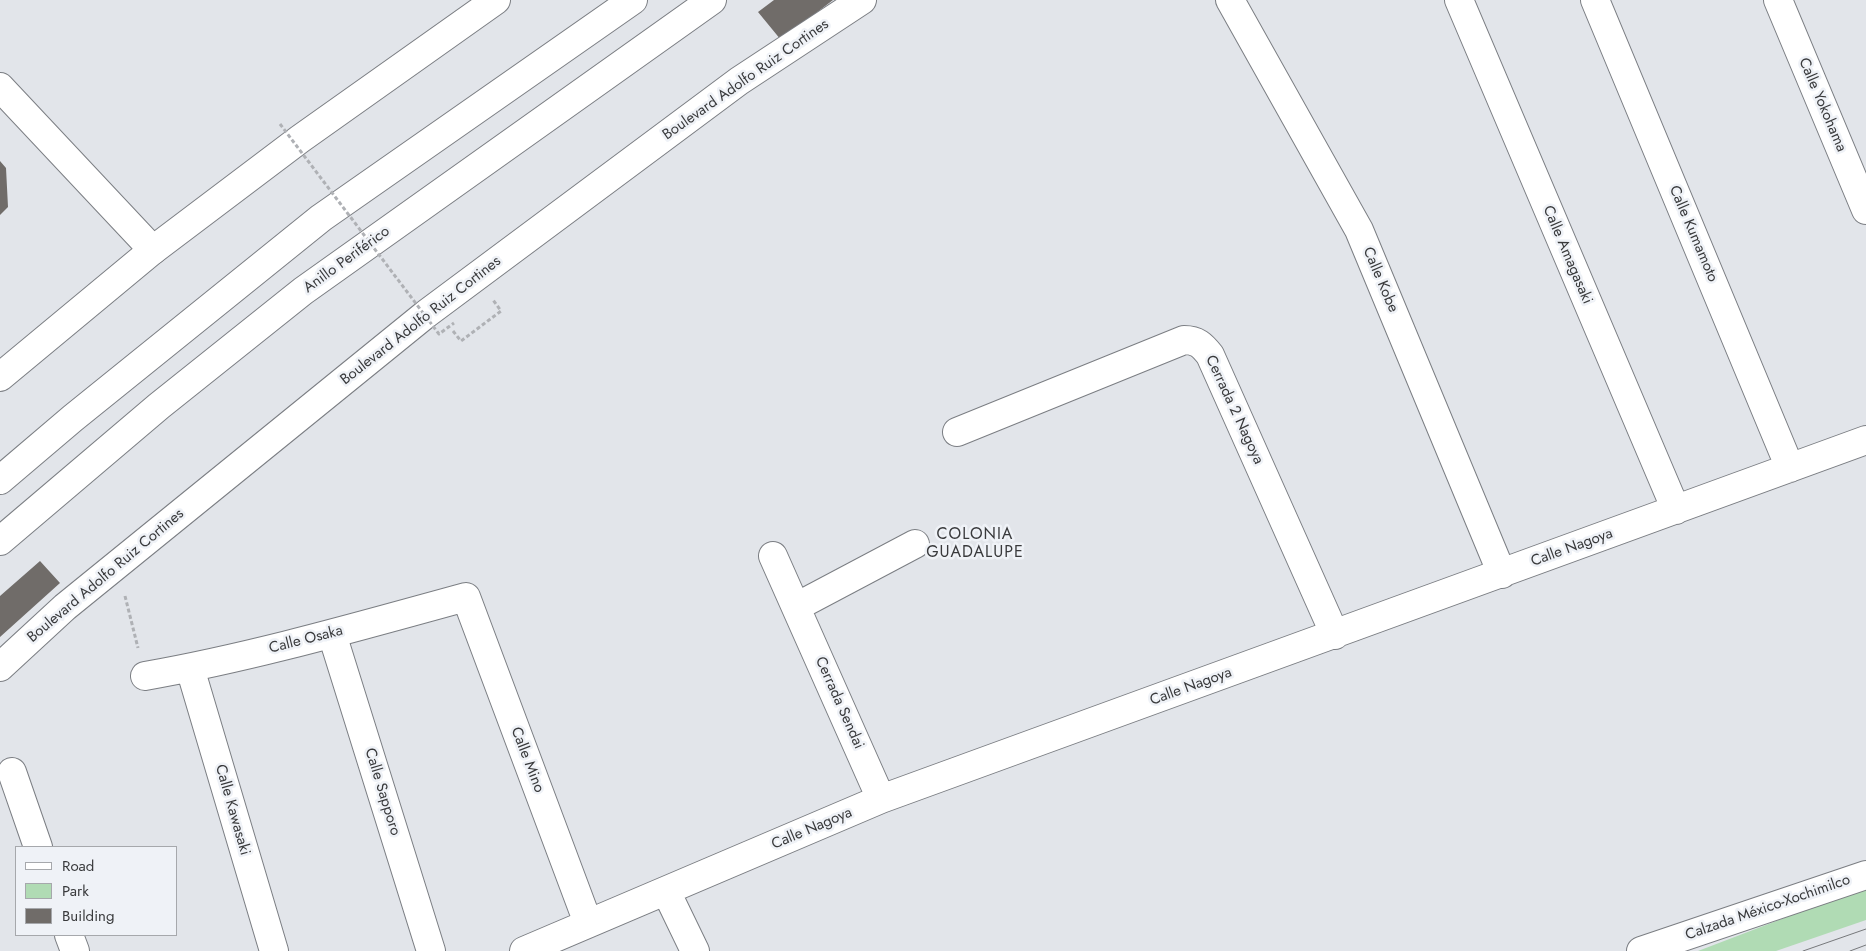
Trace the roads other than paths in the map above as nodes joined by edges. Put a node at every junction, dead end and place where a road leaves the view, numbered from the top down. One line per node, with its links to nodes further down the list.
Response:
1 (496, 0): 11 (main road)
2 (633, 0): 16 (main road)
3 (712, 0): 18 (main road, Anillo Periférico)
4 (862, 0): 26 (main road, Boulevard Adolfo Ruiz Cortines)
5 (1230, 0): 21 (main road, Calle Kobe)
6 (1459, 0): 17 (main road, Calle Amagasaki)
7 (1595, 0): 15 (main road, Calle Kumamoto)
8 (1778, 0): 10 (main road, Calle Yokohama)
9 (0, 87): 11 (main road)
10 (1866, 210)
11 (153, 250): 12 (main road)
12 (0, 377)
13 (957, 432): 25 (main road, Cerrada 2 Nagoya)
14 (1866, 440): 15 (main road, Calle Nagoya)
15 (1790, 468): 17 (main road, Calle Nagoya)
16 (0, 480)
17 (1676, 510): 21 (main road, Calle Nagoya)
18 (0, 541)
19 (915, 544): 23 (main road)
20 (774, 556): 23 (main road, Cerrada Sendai)
21 (1502, 574): 25 (main road, Calle Nagoya)
22 (466, 597): 24 (main road, Calle Osaka); 34 (main road, Calle Mino)
23 (796, 607): 30 (main road, Cerrada Sendai)
24 (332, 634): 27 (main road, Calle Osaka); 38 (main road, Calle Sapporo)
25 (1335, 635): 30 (main road, Calle Nagoya)
26 (0, 667)
27 (190, 668): 28 (main road, Calle Osaka); 37 (main road, Calle Kawasaki)
28 (145, 676)
29 (12, 772): 31 (main road)
30 (881, 799): 33 (main road, Calle Nagoya)
31 (38, 846)
32 (1866, 875): 41 (main road, Calzada México-Xochimilco)
33 (666, 891): 34 (main road, Calle Nagoya); 40 (main road)
34 (588, 923): 39 (main road, Calle Nagoya)
35 (69, 936): 36 (main road)
36 (75, 951)
37 (274, 951)
38 (431, 951)
39 (524, 951)
40 (695, 951)
41 (1641, 951)

